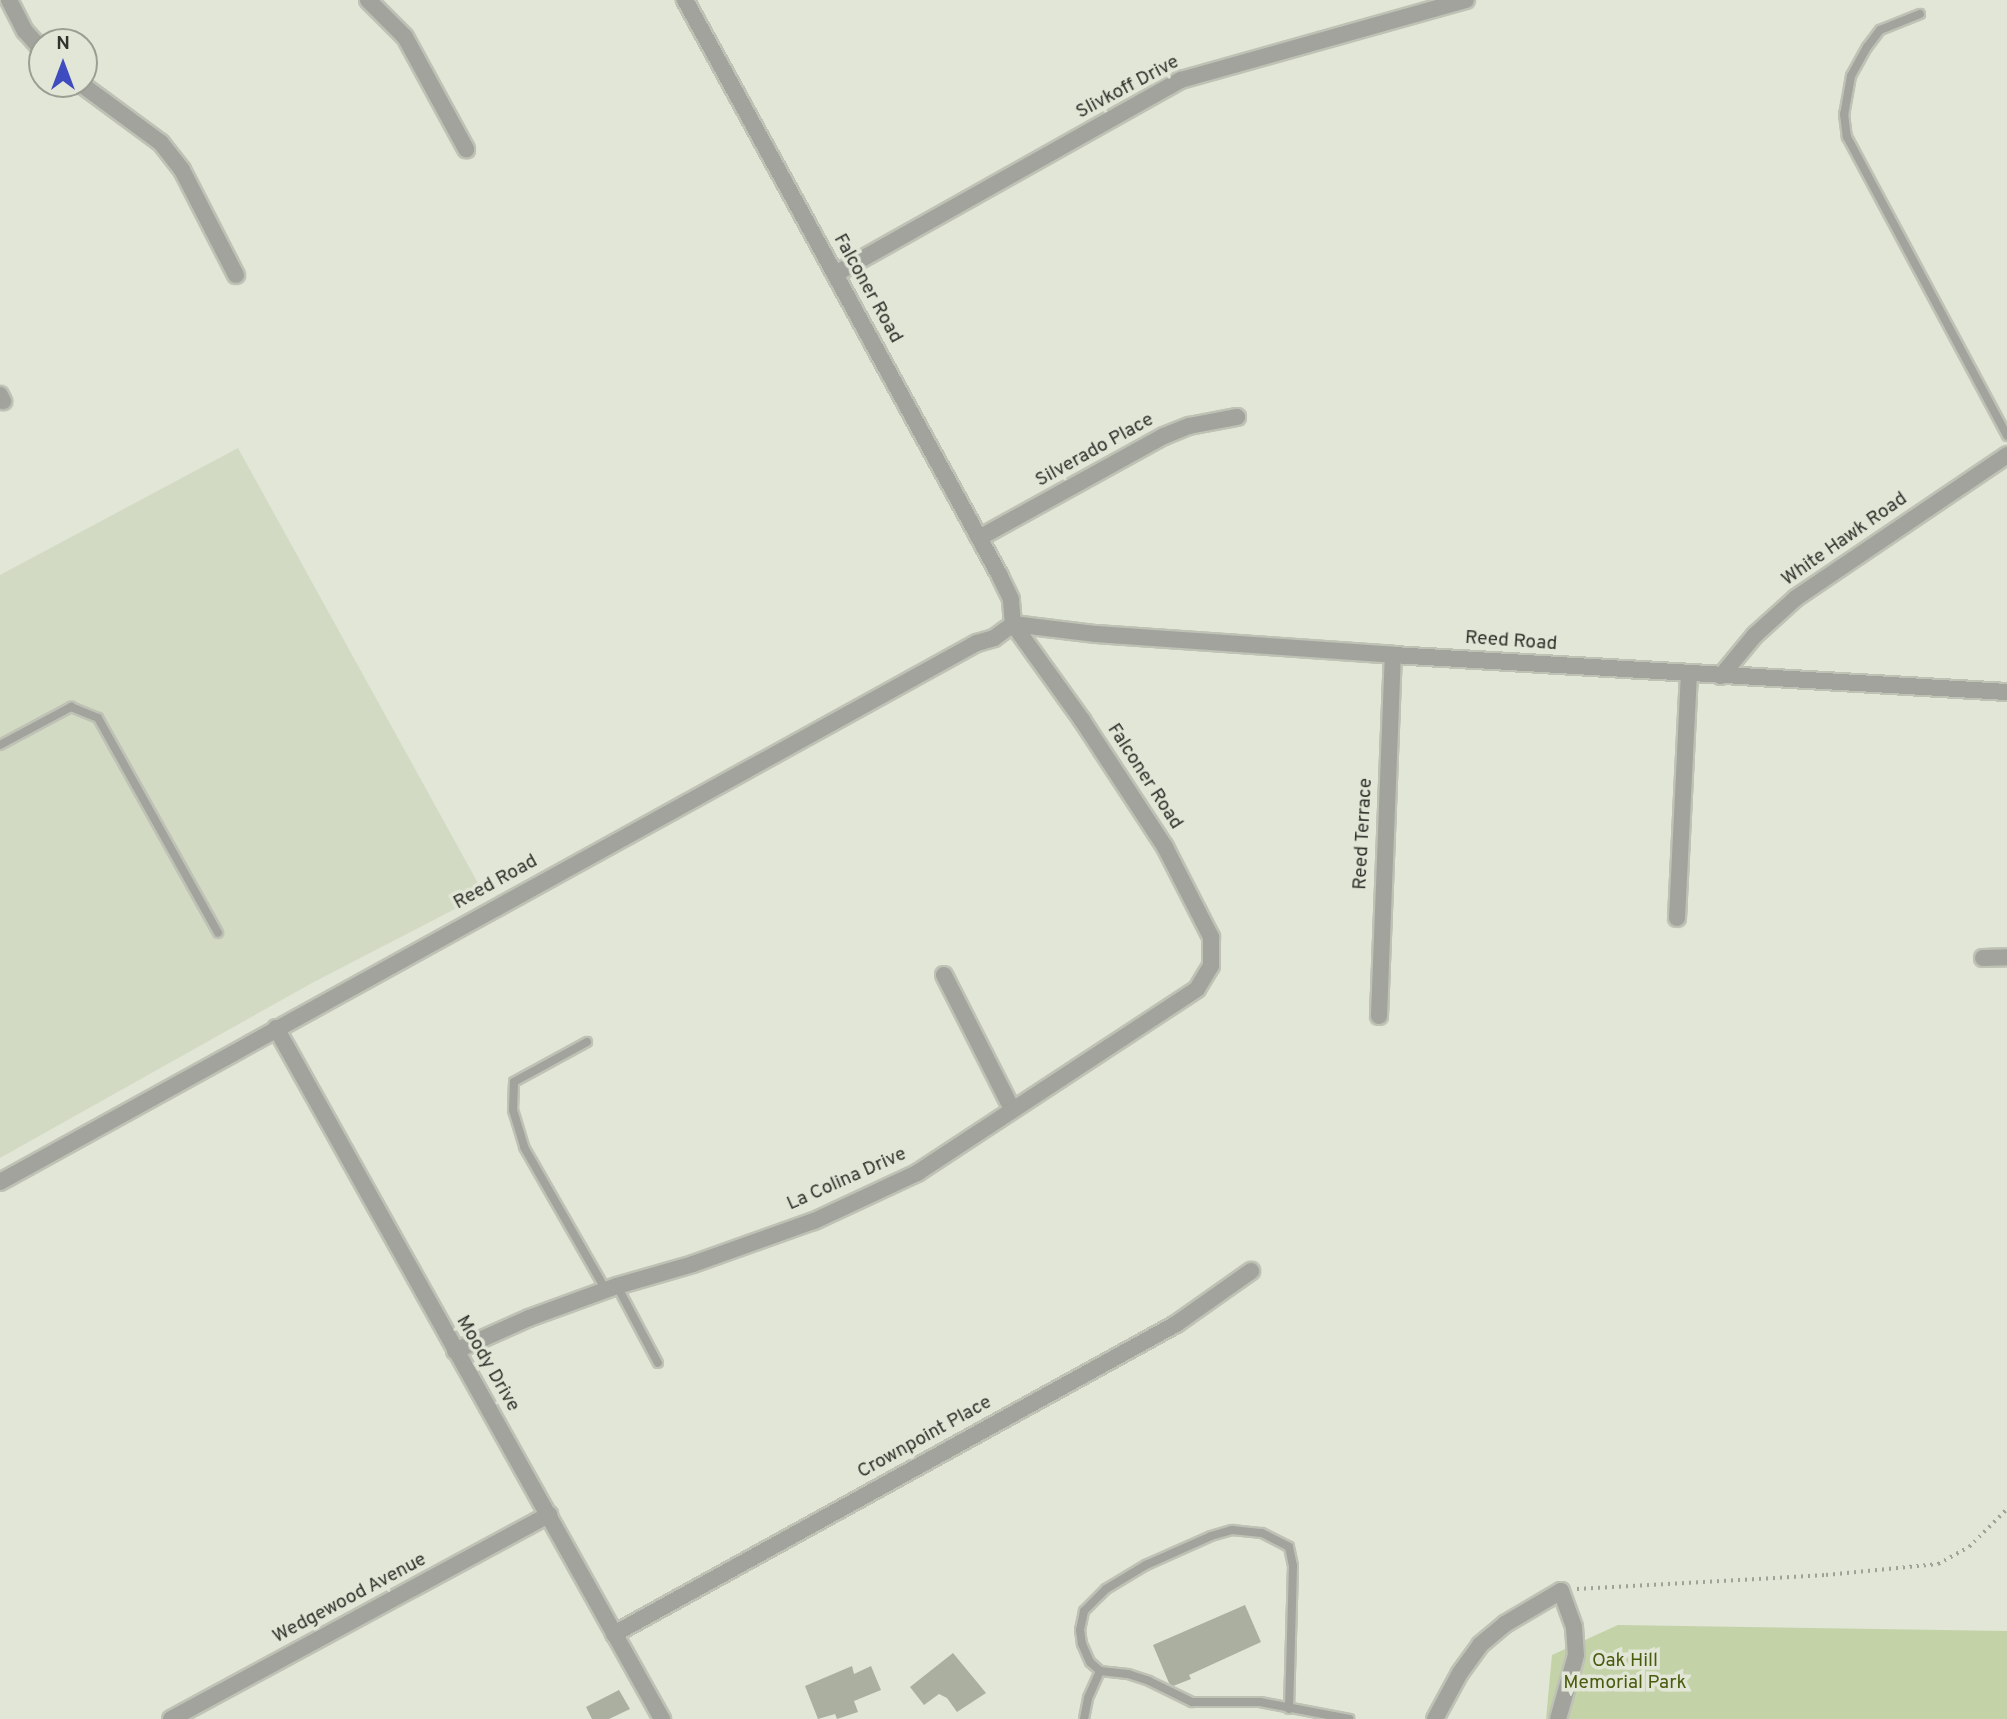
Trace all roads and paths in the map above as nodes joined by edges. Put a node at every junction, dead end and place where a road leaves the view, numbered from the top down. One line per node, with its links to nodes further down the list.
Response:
1 (9, 0): 6 (street)
2 (368, 0): 8 (street)
3 (685, 0): 9 (street, Falconer Road)
4 (1466, 0): 9 (street, Slivkoff Drive)
5 (1920, 14): 12 (lane)
6 (28, 34)
7 (98, 97): 10 (street)
8 (466, 149)
9 (835, 274): 14 (street, Falconer Road)
10 (236, 275)
11 (1237, 417): 14 (street, Silverado Place)
12 (2007, 436)
13 (2007, 455): 18 (street, White Hawk Road)
14 (979, 538): 15 (street, Falconer Road)
15 (1013, 624): 16 (street, Reed Road); 25 (street, Falconer Road); 28 (street, Reed Road)
16 (1393, 655): 17 (street, Reed Road); 27 (street, Reed Terrace)
17 (1689, 674): 18 (street, Reed Road); 21 (street)
18 (1721, 676): 19 (street, Reed Road)
19 (2007, 692)
20 (0, 745): 22 (lane)
21 (1677, 918)
22 (218, 933)
23 (2007, 957): 24 (street)
24 (1983, 958)
25 (1211, 966): 30 (street, La Colina Drive)
26 (944, 975): 30 (street)
27 (1379, 1016)
28 (276, 1028): 31 (street, Reed Road); 34 (street, Moody Drive)
29 (587, 1042): 33 (lane)
30 (1012, 1110): 33 (street, La Colina Drive)
31 (0, 1182)
32 (1251, 1271): 39 (street, Crownpoint Place)
33 (611, 1288): 34 (street, La Colina Drive); 35 (lane)
34 (455, 1351): 37 (street, Moody Drive)
35 (658, 1363)
36 (2007, 1509): 38 (path)
37 (549, 1515): 39 (street, Moody Drive); 42 (street, Wedgewood Avenue)
38 (1561, 1591): 46 (street); 47 (street)
39 (614, 1634): 43 (street, Moody Drive)
40 (1100, 1671): 41 (lane); 41 (lane); 44 (lane)
41 (1289, 1709): 45 (lane)
42 (171, 1719)
43 (662, 1719)
44 (1084, 1719)
45 (1349, 1719)
46 (1435, 1719)
47 (1558, 1719)

